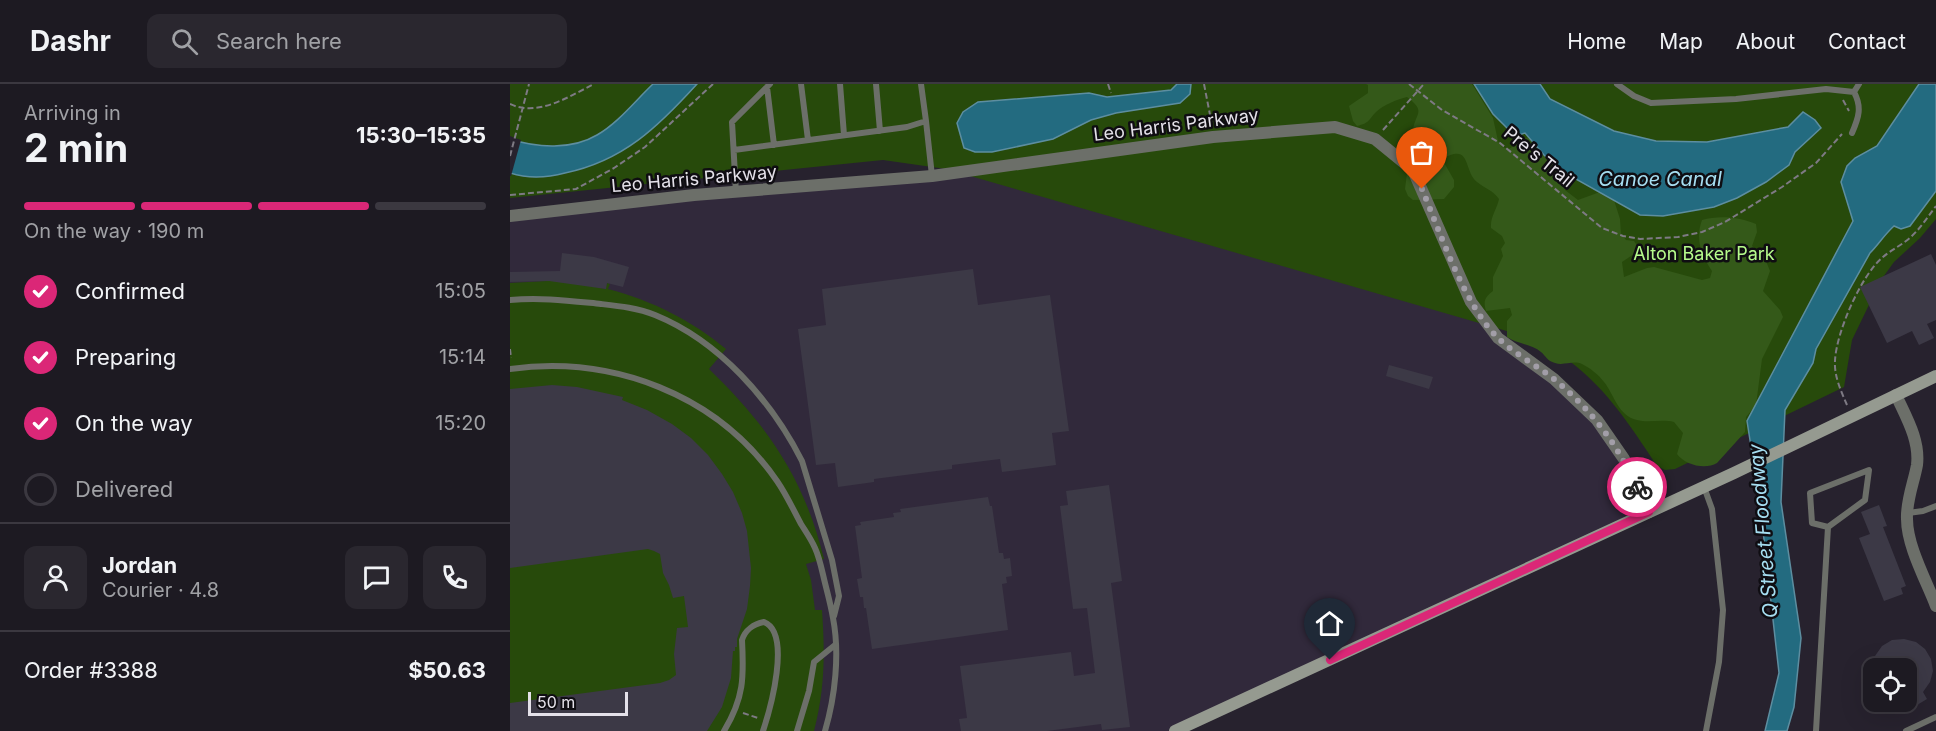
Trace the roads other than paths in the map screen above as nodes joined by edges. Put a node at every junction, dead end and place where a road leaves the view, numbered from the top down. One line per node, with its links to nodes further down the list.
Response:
1 (801, 84): 13 (lane)
2 (840, 84): 12 (lane)
3 (876, 84): 10 (lane)
4 (921, 84): 9 (lane)
5 (1617, 84): 8 (lane)
6 (1859, 84): 8 (lane)
7 (768, 85): 14 (lane); 15 (lane)
8 (1854, 92): 11 (lane)
9 (926, 121): 10 (lane); 16 (lane)
10 (880, 131): 12 (lane)
11 (1849, 131)
12 (844, 135): 13 (lane)
13 (808, 140): 14 (lane)
14 (774, 145): 15 (lane)
15 (734, 150): 17 (lane)
16 (932, 176): 17 (street, Leo Harris Parkway); 25 (street, Leo Harris Parkway)
17 (736, 193): 18 (street, Leo Harris Parkway)
18 (510, 216)
19 (510, 300): 30 (lane)
20 (510, 369): 30 (lane)
21 (1936, 376): 22 (main road)
22 (1896, 395): 23 (main road); 26 (street)
23 (1704, 487): 25 (main road); 38 (lane)
24 (1936, 506): 26 (lane)
25 (1649, 512): 33 (main road)
26 (1907, 513): 28 (street)
27 (1828, 527): 27 (lane); 39 (lane)
28 (1934, 592): 29 (street)
29 (1936, 606)
30 (834, 619): 31 (lane)
31 (835, 645): 36 (lane); 37 (lane)
32 (1936, 717): 40 (lane)
33 (1179, 730)
34 (724, 731): 35 (lane)
35 (763, 731)
36 (797, 731)
37 (825, 731)
38 (1706, 731)
39 (1816, 731)
40 (1906, 731)

